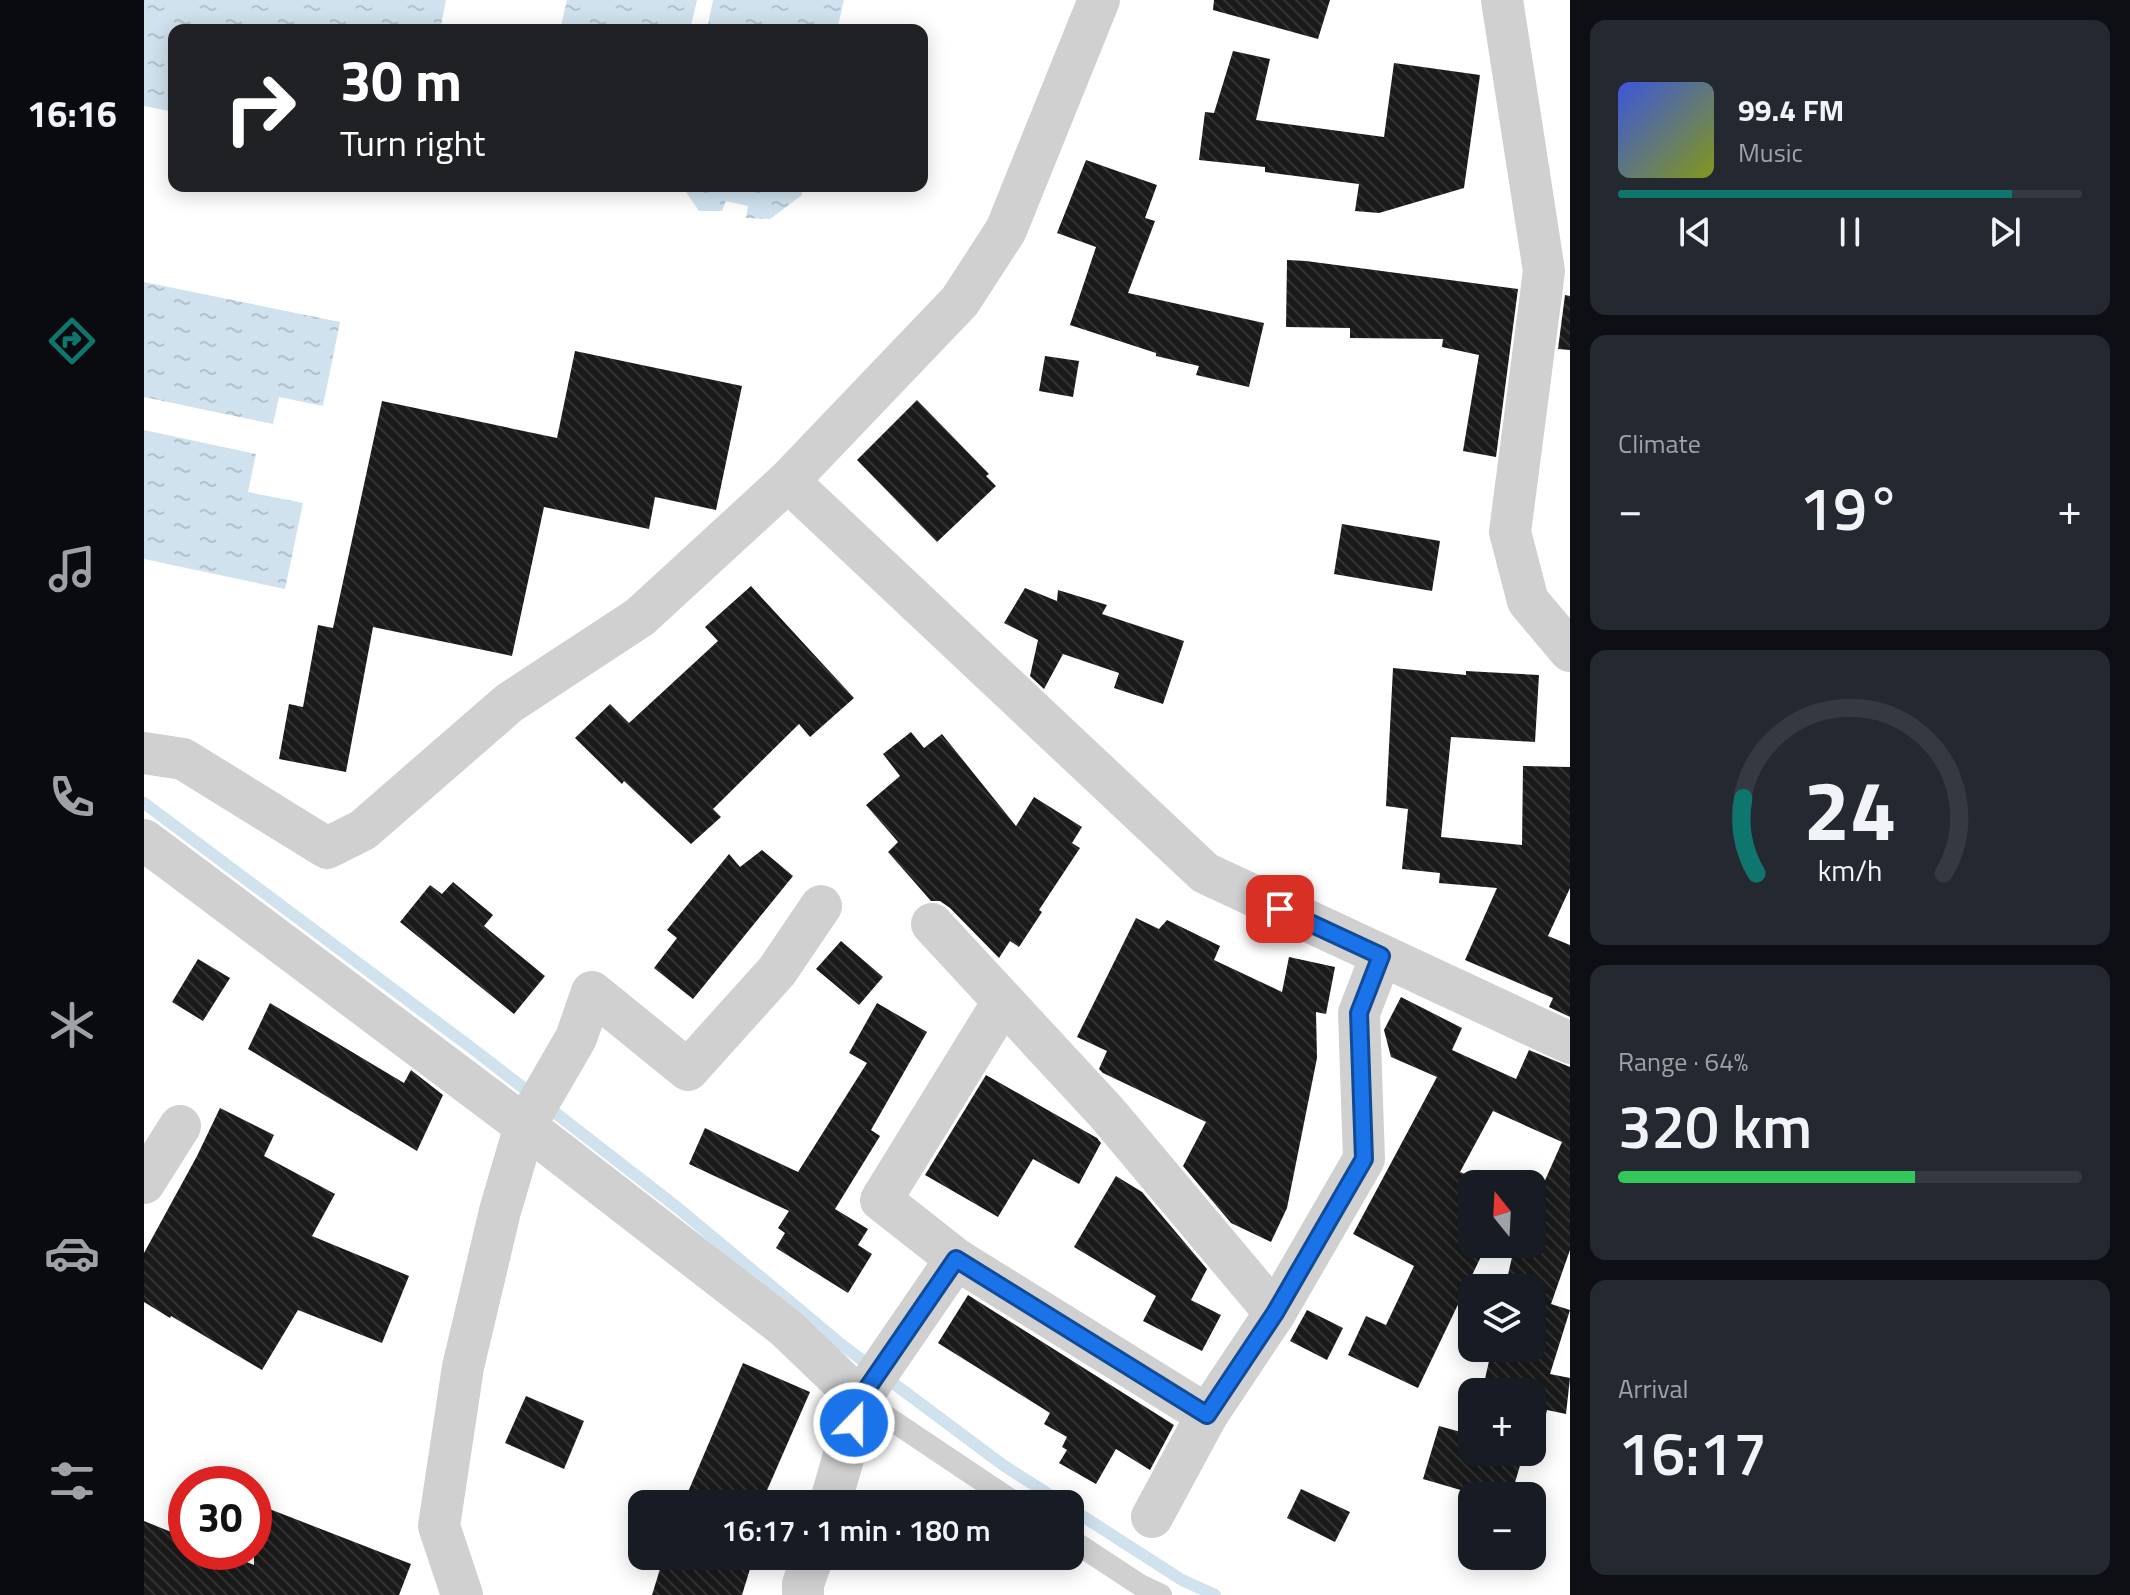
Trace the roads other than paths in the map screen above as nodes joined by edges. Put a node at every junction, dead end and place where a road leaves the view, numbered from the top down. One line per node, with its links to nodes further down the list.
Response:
1 (1099, 0): 3 (street)
2 (1502, 0): 4 (street)
3 (788, 481): 5 (street); 9 (street)
4 (1570, 651)
5 (144, 753)
6 (144, 840): 13 (street)
7 (821, 906): 13 (street)
8 (932, 924): 10 (street)
9 (1381, 956): 11 (street); 16 (street)
10 (1003, 1002): 15 (street); 16 (street)
11 (1570, 1043)
12 (180, 1126): 14 (street)
13 (525, 1126): 17 (street); 24 (street)
14 (144, 1183)
15 (956, 1259): 17 (street); 18 (street)
16 (1275, 1313): 18 (street)
17 (860, 1399): 19 (street); 20 (lane)
18 (1207, 1415): 21 (street)
19 (834, 1490)
20 (996, 1490)
21 (1152, 1517)
22 (1084, 1548): 26 (lane)
23 (808, 1570): 25 (street)
24 (462, 1595)
25 (803, 1595)
26 (1161, 1595)

